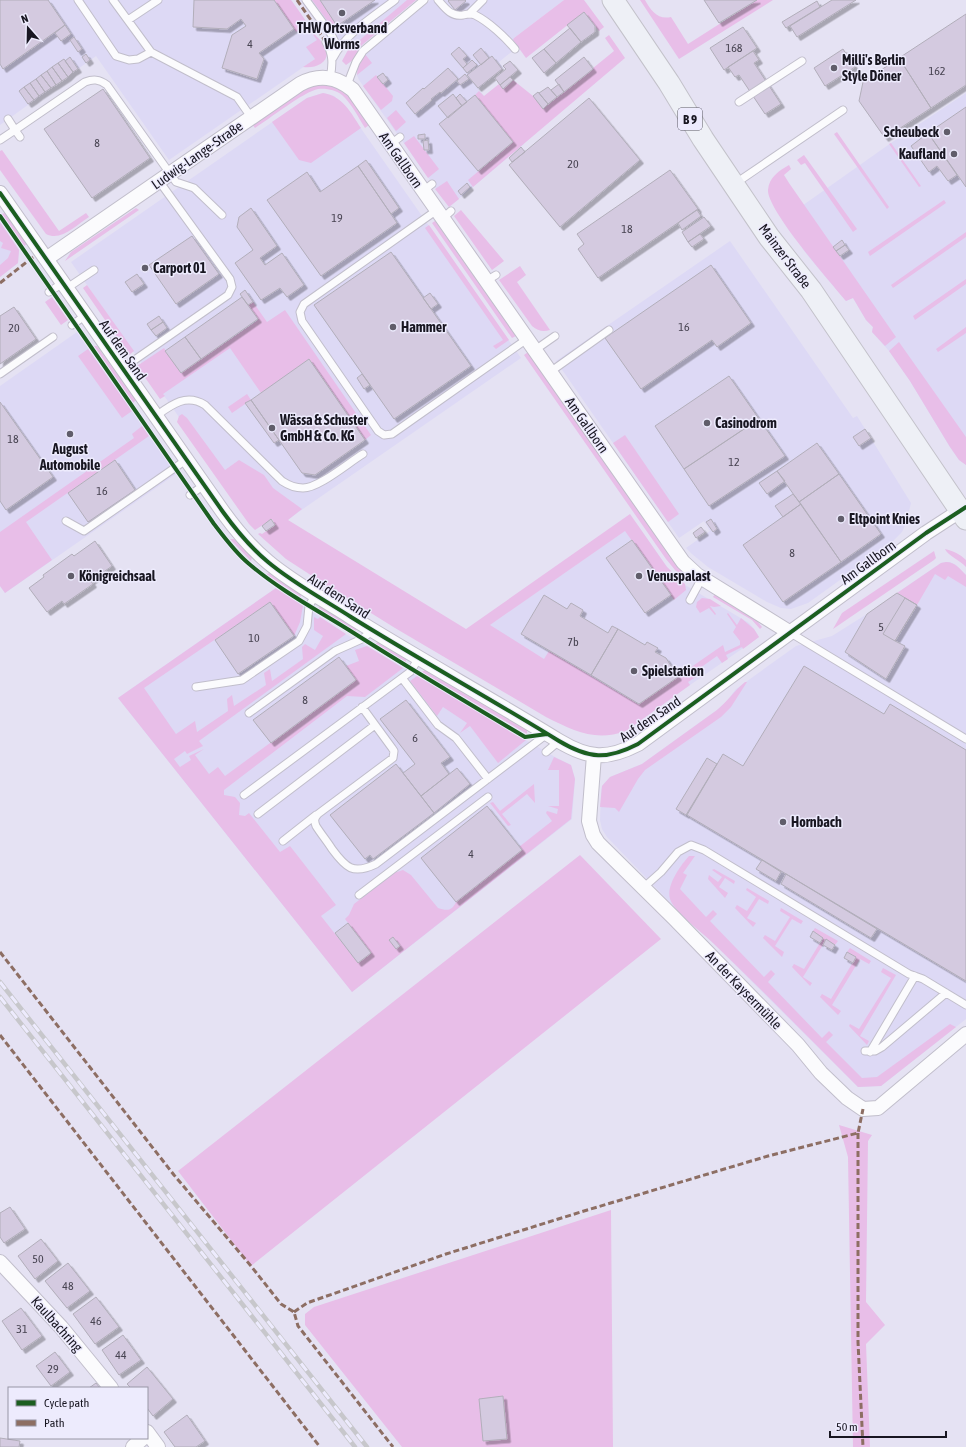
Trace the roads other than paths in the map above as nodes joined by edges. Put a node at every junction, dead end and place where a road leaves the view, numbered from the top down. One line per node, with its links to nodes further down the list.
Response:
1 (78, 0): 15 (lane)
2 (113, 0): 11 (lane)
3 (158, 0): 11 (lane)
4 (306, 0): 13 (lane)
5 (395, 0): 13 (lane)
6 (424, 0): 19 (lane)
7 (438, 0): 10 (lane)
8 (483, 0): 10 (lane)
9 (613, 0): 28 (main road, Mainzer Straße / B 9)
10 (469, 14): 14 (lane)
11 (128, 20): 15 (lane)
12 (326, 42): 16 (lane)
13 (338, 48): 16 (lane)
14 (516, 49)
15 (151, 52): 22 (lane)
16 (333, 58): 18 (lane)
17 (802, 61): 20 (lane)
18 (330, 78): 19 (street, Ludwig-Lange-Straße); 22 (street, Ludwig-Lange-Straße)
19 (350, 88): 30 (street, Am Gallborn)
20 (739, 102)
21 (843, 110): 28 (lane)
22 (251, 117): 27 (street, Ludwig-Lange-Straße)
23 (8, 119): 24 (lane)
24 (15, 130): 25 (lane); 26 (lane); 27 (lane)
25 (20, 138)
26 (0, 140)
27 (165, 177): 31 (lane); 32 (street, Ludwig-Lange-Straße); 42 (lane)
28 (734, 184): 50 (main road, Mainzer Straße / B 9)
29 (1, 197): 32 (street, Auf dem Sand)
30 (444, 213): 41 (street, Am Gallborn); 41 (lane)
31 (222, 215)
32 (46, 259): 34 (street, Auf dem Sand)
33 (94, 270): 34 (lane)
34 (65, 285): 35 (lane); 36 (street, Auf dem Sand)
35 (49, 292)
36 (86, 315): 37 (lane); 42 (street, Auf dem Sand)
37 (72, 325)
38 (609, 330): 43 (lane)
39 (555, 336): 41 (lane)
40 (53, 337): 44 (lane)
41 (531, 345): 43 (street, Am Gallborn)
42 (123, 368): 45 (street, Auf dem Sand)
43 (550, 372): 52 (street, Am Gallborn)
44 (0, 374)
45 (156, 416): 46 (lane); 47 (street, Auf dem Sand)
46 (362, 454)
47 (186, 460): 48 (street, Auf dem Sand); 51 (lane)
48 (204, 485): 49 (lane); 53 (street, Auf dem Sand)
49 (190, 495)
50 (964, 512): 56 (street, Am Gallborn)
51 (66, 521)
52 (702, 578): 54 (lane); 56 (street, Am Gallborn)
53 (316, 594): 55 (street, Auf dem Sand); 59 (lane)
54 (690, 600)
55 (373, 630): 57 (street, Auf dem Sand); 61 (lane)
56 (789, 632): 64 (lane); 67 (street, Auf dem Sand)
57 (419, 658): 58 (lane); 63 (street, Auf dem Sand)
58 (402, 678): 60 (lane); 68 (lane)
59 (196, 687)
60 (362, 707): 62 (lane); 69 (lane)
61 (249, 713)
62 (375, 725): 71 (lane); 72 (lane)
63 (547, 734): 65 (street, Auf dem Sand); 68 (lane)
64 (966, 739)
65 (560, 741): 66 (lane); 67 (street, Auf dem Sand)
66 (546, 752)
67 (594, 755): 74 (street, An der Kaysermühle)
68 (488, 779): 72 (lane)
69 (244, 796)
70 (488, 796): 75 (lane)
71 (258, 814)
72 (318, 814): 73 (lane)
73 (283, 840)
74 (644, 888): 76 (lane); 79 (street, An der Kaysermühle)
75 (359, 895)
76 (915, 976): 77 (lane); 77 (lane)
77 (946, 993): 78 (lane)
78 (966, 1005)
79 (966, 1034)
80 (0, 1262): 81 (street, Kaulbachring)
81 (110, 1387)
82 (148, 1436): 85 (street)
83 (141, 1439): 84 (street)
84 (133, 1447)
85 (158, 1447)

